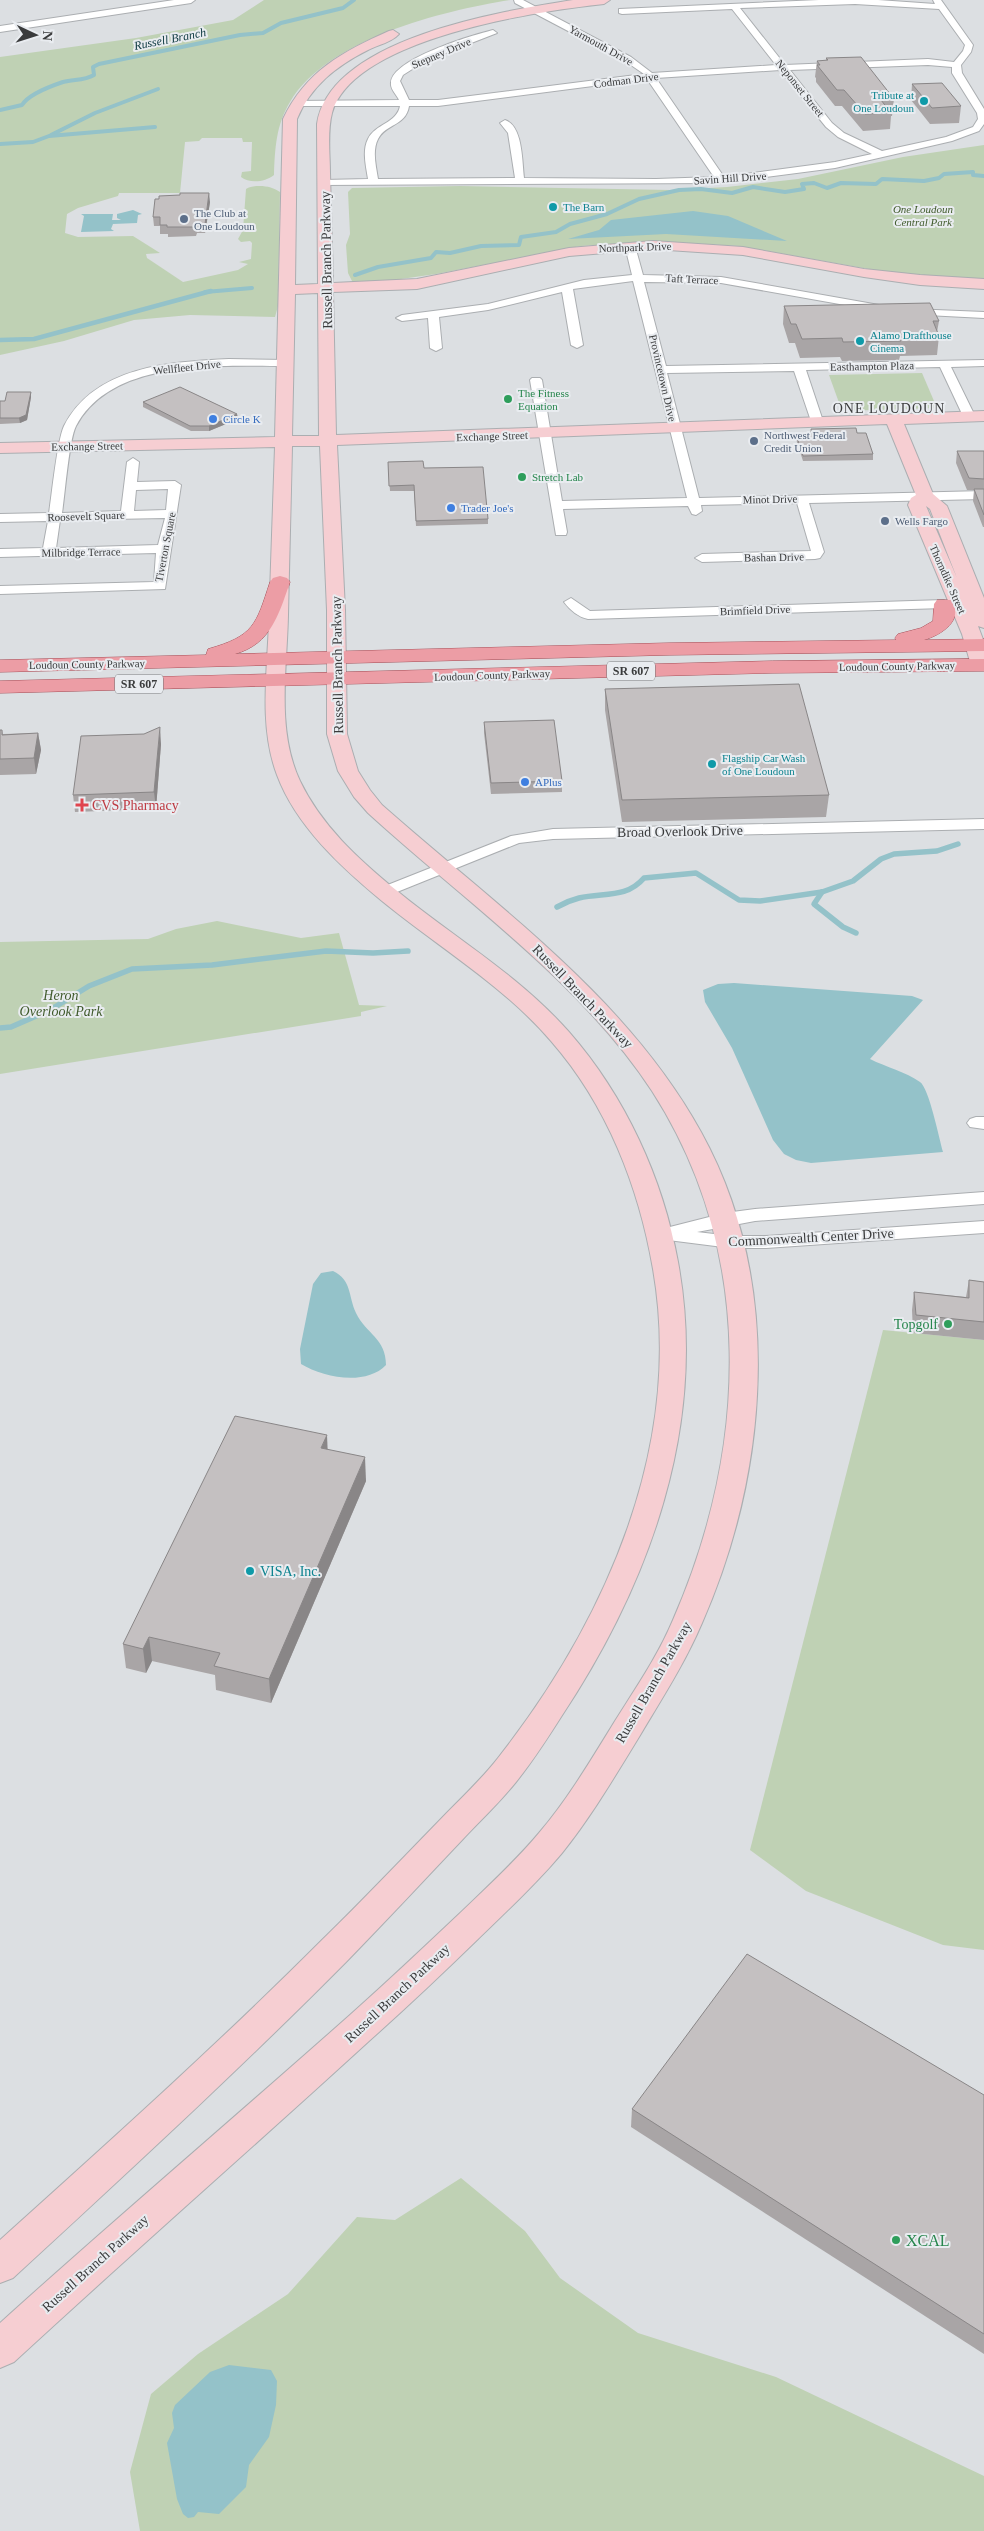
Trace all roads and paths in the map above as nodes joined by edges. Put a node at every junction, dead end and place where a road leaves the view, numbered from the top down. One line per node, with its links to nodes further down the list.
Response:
1 (112, 0): 7 (street)
2 (191, 0): 7 (street)
3 (604, 0): 4 (main road, Russell Branch Parkway)
4 (526, 3): 9 (main road, Russell Branch Parkway); 15 (street, Yarmouth Drive); 17 (main road, Russell Branch Parkway)
5 (941, 4): 6 (street); 13 (street)
6 (733, 5): 8 (street); 14 (street, Neponset Street)
7 (125, 10): 11 (street)
8 (622, 11)
9 (426, 23)
10 (409, 28): 16 (main road)
11 (0, 29)
12 (493, 33): 18 (street, Stepney Drive)
13 (956, 65): 14 (street, Codman Drive); 20 (street, Savin Hill Drive)
14 (784, 68): 15 (street, Codman Drive); 20 (street, Neponset Street)
15 (651, 76): 18 (street, Codman Drive); 21 (street, Yarmouth Drive)
16 (297, 103): 17 (street, Codman Drive); 24 (main road)
17 (329, 104): 18 (street, Codman Drive); 25 (main road, Russell Branch Parkway)
18 (405, 104): 23 (street)
19 (505, 123): 22 (street)
20 (880, 154): 21 (street, Savin Hill Drive)
21 (720, 180): 22 (street, Savin Hill Drive)
22 (520, 181): 23 (street, Savin Hill Drive)
23 (373, 182): 25 (street, Savin Hill Drive)
24 (288, 183): 26 (main road); 32 (main road)
25 (324, 183): 26 (main road, Russell Branch Parkway)
26 (324, 199): 31 (main road, Russell Branch Parkway)
27 (630, 246): 28 (street, Provincetown Drive); 29 (main road, Northpark Drive); 31 (main road, Northpark Drive)
28 (639, 278): 30 (street, Taft Terrace); 34 (street, Taft Terrace); 42 (street, Provincetown Drive)
29 (984, 284)
30 (567, 288): 33 (street, Taft Terrace); 36 (street)
31 (326, 289): 32 (main road, Northpark Drive); 49 (main road, Russell Branch Parkway)
32 (287, 290): 38 (main road)
33 (433, 315): 35 (street, Taft Terrace); 37 (street)
34 (984, 315)
35 (402, 318)
36 (577, 345)
37 (436, 348)
38 (286, 362): 50 (main road); 51 (street, Wellfleet Drive)
39 (984, 363): 40 (street, Easthampton Plaza)
40 (944, 364): 41 (street, Easthampton Plaza); 44 (street)
41 (799, 367): 42 (street, Easthampton Plaza); 46 (street)
42 (662, 370): 47 (street, Provincetown Drive)
43 (536, 380): 48 (street)
44 (976, 416): 45 (main road, Exchange Street)
45 (893, 418): 46 (main road, Exchange Street); 56 (main road, Thorndike Street)
46 (817, 421): 47 (main road, Exchange Street)
47 (674, 426): 48 (main road, Exchange Street); 59 (street, Provincetown Drive)
48 (544, 434): 49 (main road, Exchange Street); 58 (street)
49 (328, 441): 50 (main road, Exchange Street); 78 (main road, Russell Branch Parkway)
50 (284, 442): 51 (main road, Exchange Street); 71 (main road)
51 (66, 447): 52 (main road, Exchange Street); 62 (street, Wellfleet Drive)
52 (0, 448)
53 (133, 462): 54 (street)
54 (130, 486): 60 (street, Tiverton Square); 61 (street)
55 (984, 494): 56 (street, Minot Drive)
56 (924, 497): 57 (street, Minot Drive); 69 (main road, Thorndike Street); 70 (main road, Thorndike Street)
57 (802, 499): 59 (street, Minot Drive); 68 (street, Bashan Drive)
58 (557, 505): 59 (street, Minot Drive); 64 (street)
59 (694, 506)
60 (172, 514): 61 (street, Roosevelt Square); 65 (street, Tiverton Square)
61 (127, 515): 62 (street, Roosevelt Square)
62 (55, 517): 63 (street, Roosevelt Square); 66 (street, Wellfleet Drive)
63 (0, 518)
64 (561, 532)
65 (163, 549): 66 (street, Milbridge Terrace); 72 (street, Tiverton Square)
66 (49, 552): 67 (street, Milbridge Terrace)
67 (0, 554)
68 (702, 558)
69 (960, 561): 73 (main road); 76 (main road, Thorndike Street)
70 (941, 562): 75 (main road); 79 (main road, Thorndike Street)
71 (280, 582): 80 (main road); 82 (main road)
72 (0, 590)
73 (984, 593)
74 (571, 602): 75 (street, Brimfield Drive)
75 (944, 604): 77 (main road)
76 (984, 622)
77 (864, 645): 78 (main road, Loudoun County Parkway / SR 607); 79 (main road, Loudoun County Parkway / SR 607)
78 (336, 658): 82 (main road, Loudoun County Parkway / SR 607); 83 (main road, Russell Branch Parkway)
79 (982, 658): 83 (main road, Loudoun County Parkway / SR 607)
80 (114, 663): 81 (main road, Loudoun County Parkway / SR 607); 82 (main road, Loudoun County Parkway / SR 607)
81 (0, 666)
82 (278, 670): 83 (main road, Loudoun County Parkway / SR 607); 84 (main road, Loudoun County Parkway / SR 607); 87 (main road)
83 (336, 678): 86 (main road, Russell Branch Parkway)
84 (0, 688)
85 (984, 824): 86 (street, Broad Overlook Drive)
86 (445, 869): 87 (street, Broad Overlook Drive); 90 (main road, Russell Branch Parkway)
87 (386, 891): 91 (main road)
88 (983, 1200): 90 (street, Commonwealth Center Drive)
89 (984, 1227): 90 (street, Commonwealth Center Drive)
90 (728, 1231): 91 (street, Commonwealth Center Drive); 93 (main road, Russell Branch Parkway)
91 (662, 1234): 92 (main road)
92 (0, 2265)
93 (0, 2349)

